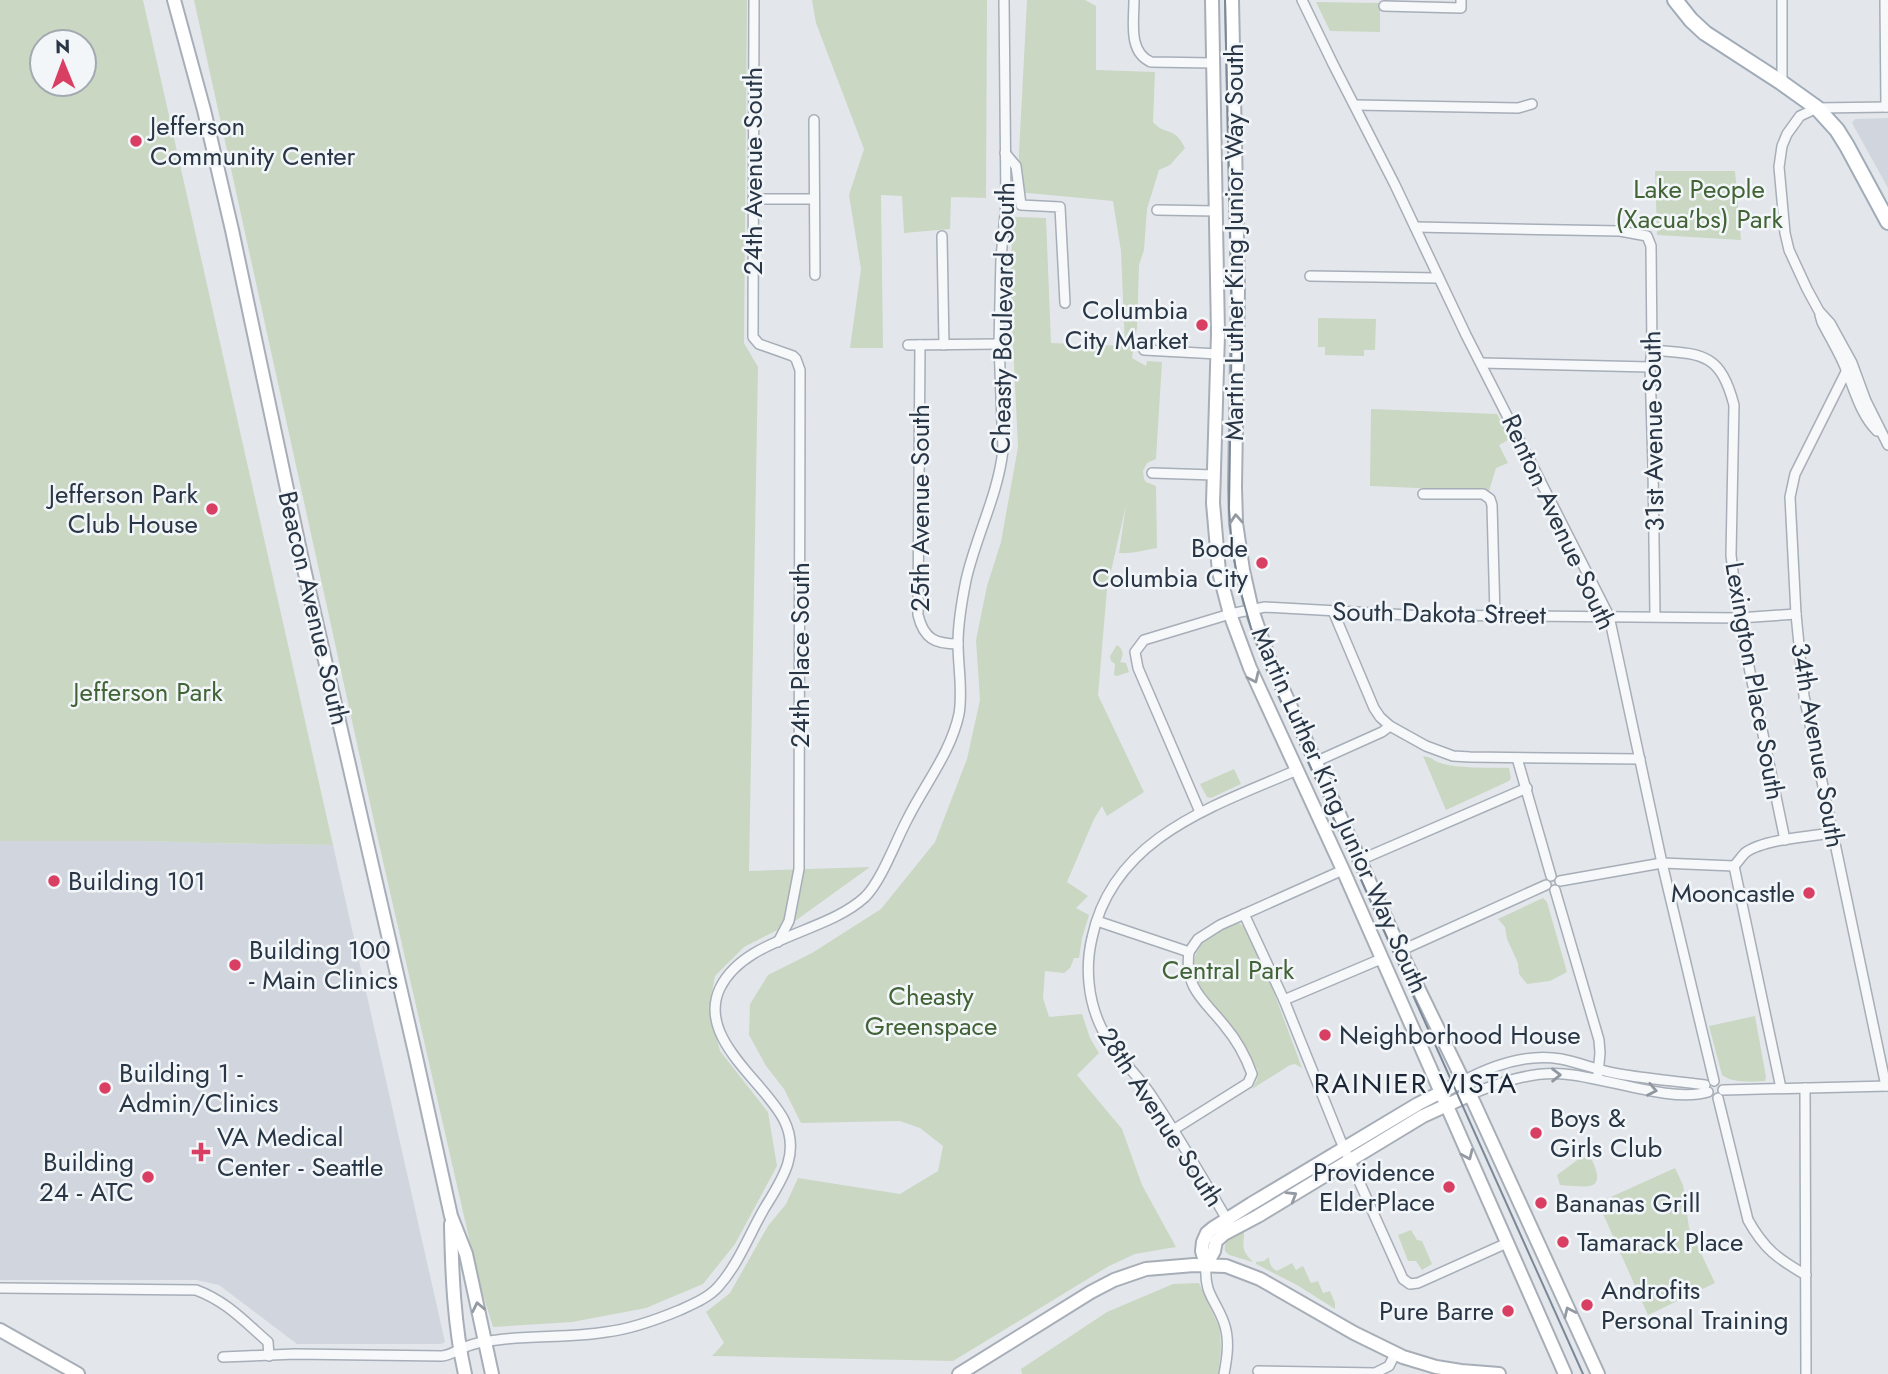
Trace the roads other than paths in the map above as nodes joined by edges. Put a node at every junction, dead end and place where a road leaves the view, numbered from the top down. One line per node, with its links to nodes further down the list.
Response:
1 (174, 0): 91 (main road, Beacon Avenue South)
2 (754, 0): 22 (street, 24th Avenue South)
3 (1004, 0): 20 (street, Cheasty Boulevard South)
4 (1134, 0): 13 (street)
5 (1212, 0): 13 (main road, Martin Luther King Junior Way South)
6 (1232, 0): 48 (main road, Martin Luther King Junior Way South, one-way to 6)
7 (1302, 0): 16 (street, Renton Avenue South)
8 (1461, 0): 12 (street)
9 (1675, 0): 14 (main road)
10 (1782, 0): 14 (street)
11 (1885, 0): 17 (street)
12 (1384, 6)
13 (1213, 63): 24 (main road, Martin Luther King Junior Way South)
14 (1782, 83): 18 (main road)
15 (1532, 104): 16 (street)
16 (1355, 105): 26 (street, Renton Avenue South)
17 (1887, 107): 18 (street)
18 (1817, 108): 25 (main road); 32 (street)
19 (814, 120): 21 (street)
20 (1005, 153): 31 (street); 33 (street, Cheasty Boulevard South)
21 (814, 199): 22 (street); 28 (street)
22 (753, 200): 40 (street, 24th Avenue South)
23 (1157, 210): 24 (street)
24 (1216, 211): 39 (main road, Martin Luther King Junior Way South)
25 (1888, 222)
26 (1415, 227): 30 (street, Renton Avenue South); 38 (street, 31st Avenue South)
27 (943, 236): 36 (street)
28 (815, 275)
29 (1310, 276): 30 (street)
30 (1438, 278): 41 (street, Renton Avenue South)
31 (1065, 303)
32 (1819, 311): 43 (street); 44 (street)
33 (999, 344): 36 (street); 56 (street, Cheasty Boulevard South)
34 (908, 345): 35 (street)
35 (920, 345): 36 (street); 56 (street, 25th Avenue South)
36 (944, 345)
37 (1144, 350): 39 (street)
38 (1652, 350): 42 (street, 31st Avenue South); 55 (street, Lexington Place South)
39 (1218, 354): 46 (main road, Martin Luther King Junior Way South)
40 (799, 363): 73 (street, 24th Place South)
41 (1481, 363): 42 (street); 53 (street, Renton Avenue South)
42 (1650, 367): 54 (street, 31st Avenue South)
43 (1847, 370): 44 (street); 51 (street, 34th Avenue South)
44 (1886, 441)
45 (1152, 473): 46 (street)
46 (1214, 475): 50 (main road, Martin Luther King Junior Way South)
47 (1423, 494): 52 (street)
48 (1252, 610): 49 (street, South Dakota Street); 50 (street, South Dakota Street); 60 (main road, Martin Luther King Junior Way South)
49 (1333, 611): 52 (street, South Dakota Street); 57 (street)
50 (1230, 614): 61 (main road, Martin Luther King Junior Way South, one-way to 61); 63 (street, South Dakota Street)
51 (1796, 614): 55 (street, South Dakota Street); 64 (street, 34th Avenue South)
52 (1494, 615): 53 (street, South Dakota Street)
53 (1609, 616): 54 (street, South Dakota Street); 59 (street, Renton Avenue South)
54 (1655, 616): 55 (street, South Dakota Street)
55 (1739, 618): 65 (street, Lexington Place South)
56 (958, 644): 73 (street, Cheasty Boulevard South)
57 (1390, 726): 58 (street); 60 (street)
58 (1517, 758): 59 (street); 62 (street)
59 (1640, 760): 67 (street, Renton Avenue South)
60 (1315, 762): 66 (main road, Martin Luther King Junior Way South)
61 (1297, 770): 63 (street, 28th Avenue South); 69 (main road, Martin Luther King Junior Way South)
62 (1527, 788): 66 (street); 70 (street)
63 (1200, 812): 72 (street, 28th Avenue South)
64 (1832, 833): 65 (street); 82 (street, 34th Avenue South)
65 (1785, 840): 68 (street)
66 (1360, 860): 74 (main road, Martin Luther King Junior Way South)
67 (1662, 863): 68 (street); 70 (street); 81 (street, Renton Avenue South)
68 (1734, 866): 83 (street)
69 (1343, 870): 71 (street); 76 (main road, Martin Luther King Junior Way South)
70 (1553, 883): 74 (street); 78 (street)
71 (1244, 914): 75 (street); 77 (street)
72 (1097, 921): 75 (street); 88 (street, 28th Avenue South)
73 (778, 942): 98 (street, Cheasty Boulevard South)
74 (1400, 951): 80 (main road, Martin Luther King Junior Way South)
75 (1189, 952): 88 (street)
76 (1381, 959): 77 (street); 87 (main road, Martin Luther King Junior Way South)
77 (1284, 1000): 89 (street)
78 (1599, 1068): 79 (street); 80 (street); 81 (street)
79 (1597, 1079): 81 (street, one-way to 81); 86 (street, one-way to 79)
80 (1463, 1081): 86 (main road, Martin Luther King Junior Way South); 87 (main road)
81 (1709, 1086): 85 (street)
82 (1887, 1086): 84 (street)
83 (1781, 1088): 84 (street); 85 (street)
84 (1805, 1088): 95 (street)
85 (1721, 1094): 95 (street)
86 (1469, 1095): 87 (main road); 111 (main road, Martin Luther King Junior Way South, one-way to 86)
87 (1443, 1099): 89 (main road); 90 (main road); 93 (main road, Martin Luther King Junior Way South, one-way to 93)
88 (1173, 1130): 92 (street, 28th Avenue South)
89 (1344, 1148): 90 (street); 92 (main road)
90 (1350, 1162): 92 (main road, one-way to 90); 93 (street)
91 (451, 1216): 98 (main road, Beacon Avenue South, one-way to 91); 99 (main road, Beacon Avenue South)
92 (1230, 1224): 94 (main road)
93 (1507, 1243): 110 (main road, Martin Luther King Junior Way South)
94 (1206, 1265): 100 (main road); 107 (main road); 108 (street)
95 (1806, 1275): 112 (street)
96 (0, 1288): 101 (street)
97 (0, 1330): 104 (main road)
98 (485, 1342): 99 (street, Cheasty Boulevard South); 106 (main road, Beacon Avenue South)
99 (460, 1349): 101 (street, Cheasty Boulevard South); 105 (main road, Beacon Avenue South)
100 (1395, 1354): 103 (street); 109 (main road)
101 (270, 1356): 102 (street, Cheasty Boulevard South)
102 (223, 1357)
103 (1258, 1371)
104 (78, 1374)
105 (465, 1374)
106 (492, 1374)
107 (959, 1374)
108 (1224, 1374)
109 (1499, 1374)
110 (1564, 1374)
111 (1598, 1374)
112 (1806, 1374)

